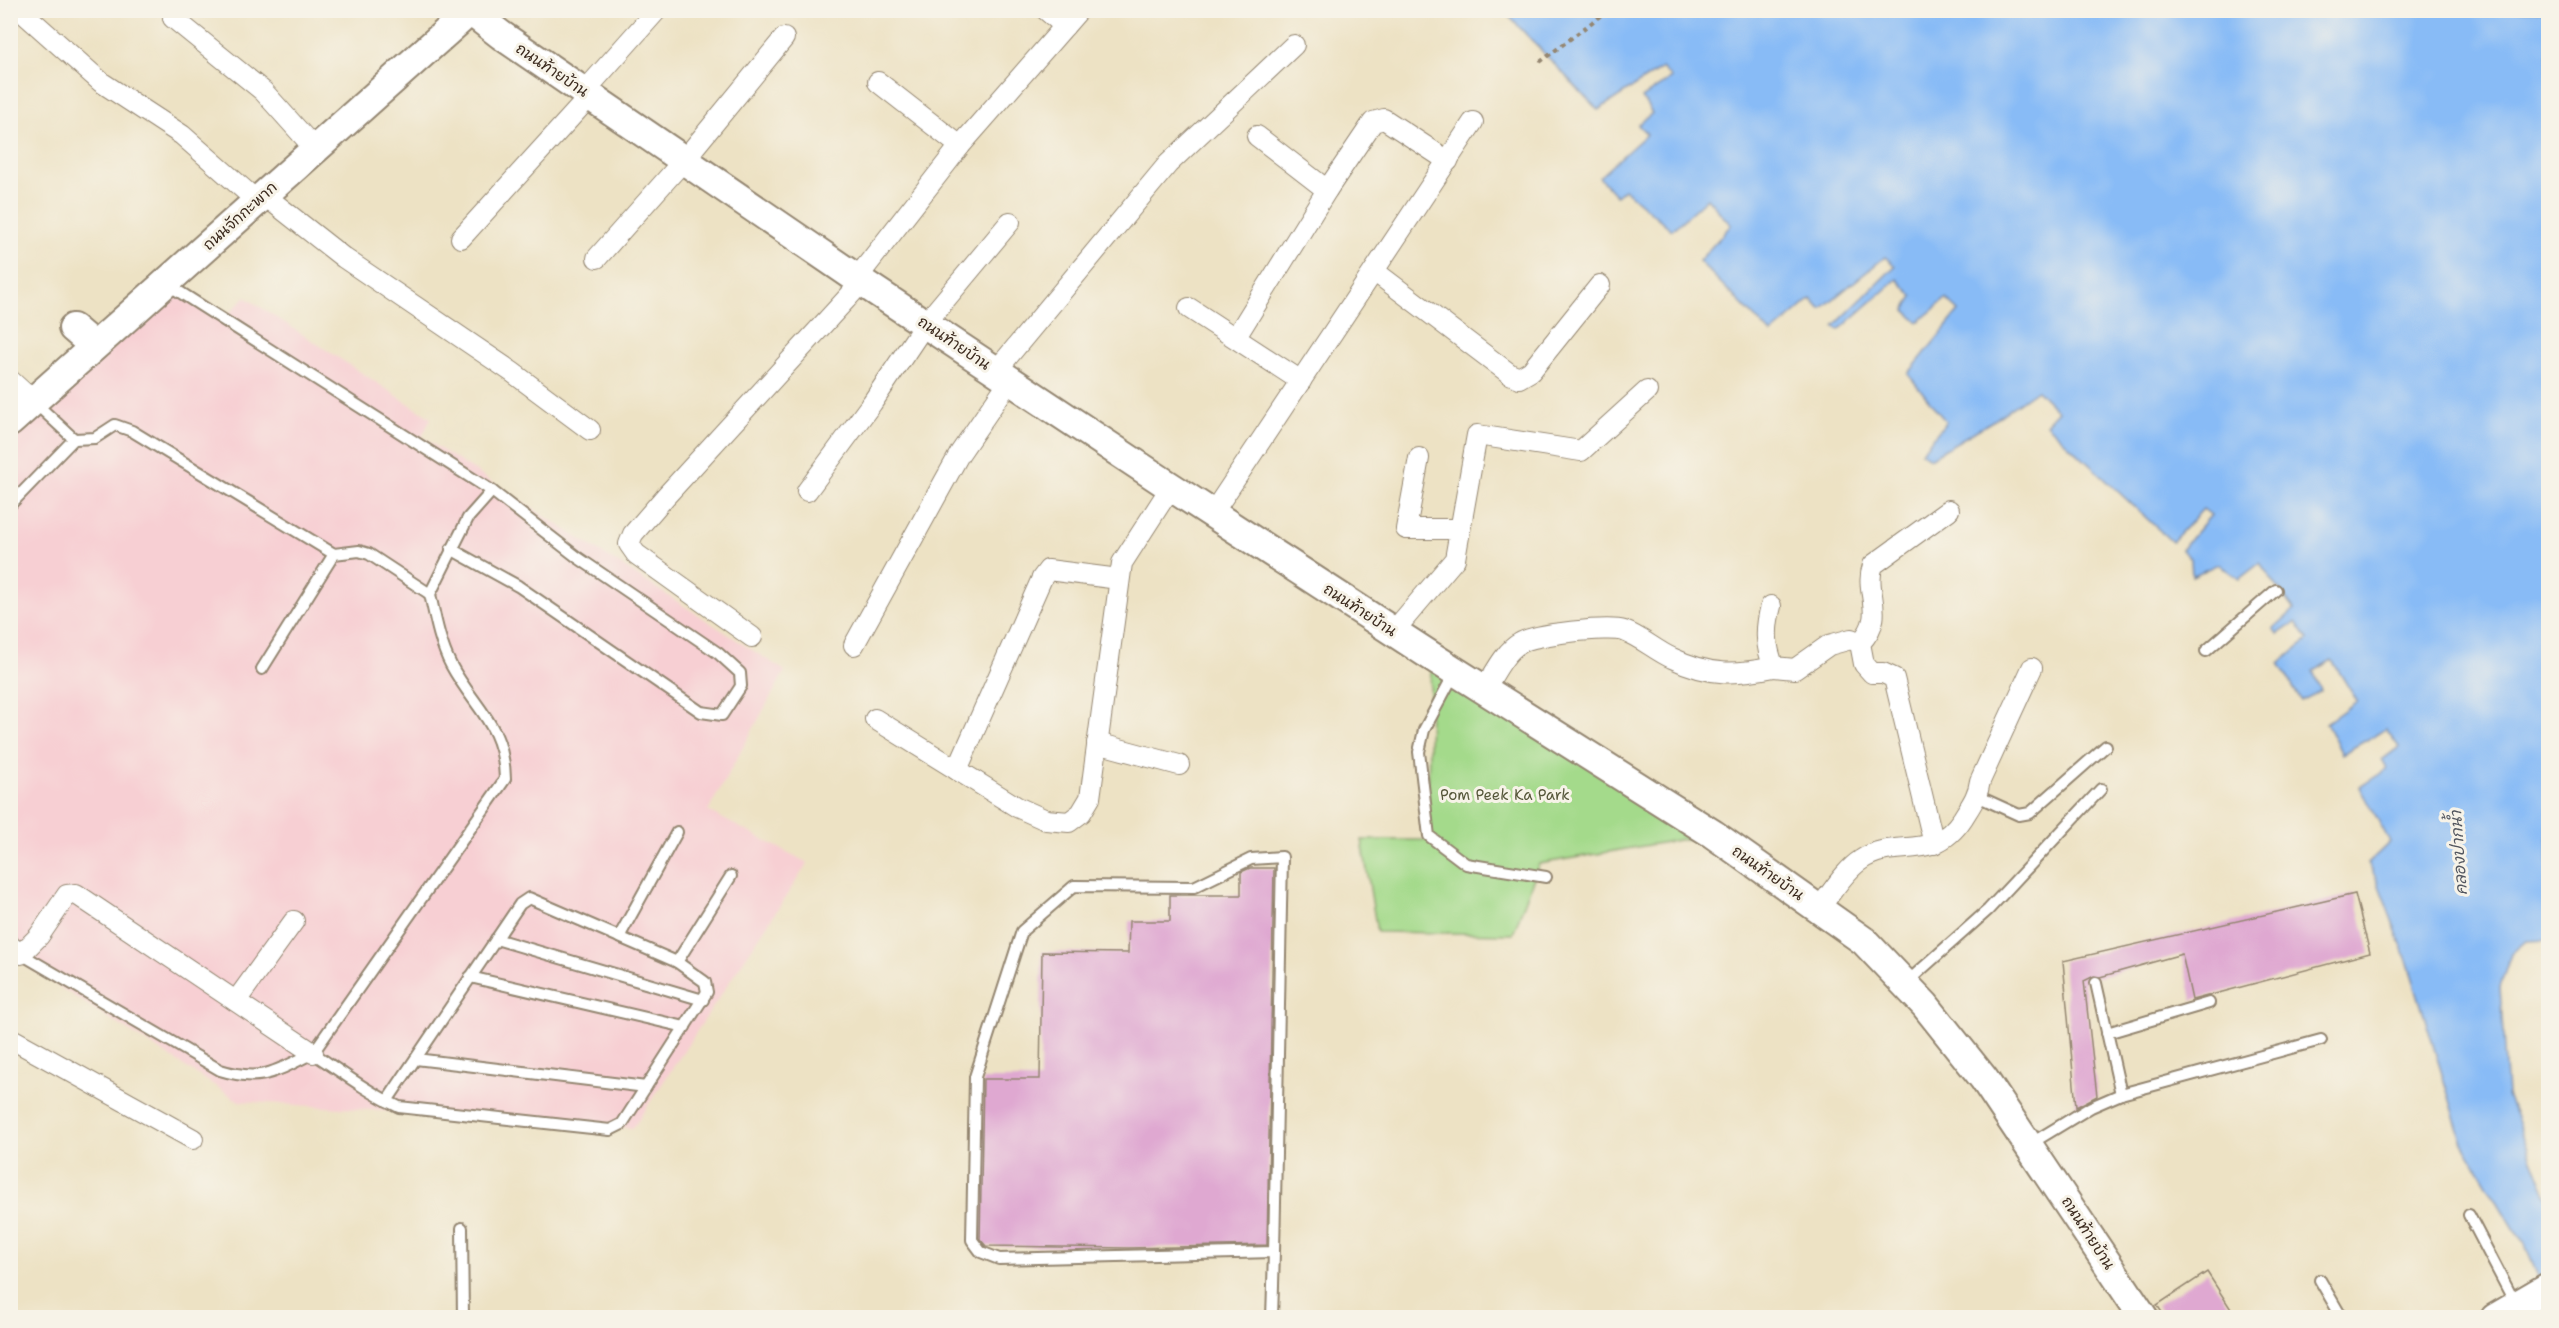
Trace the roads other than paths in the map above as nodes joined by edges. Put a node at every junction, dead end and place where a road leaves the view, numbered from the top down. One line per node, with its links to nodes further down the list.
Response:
1 (20, 10): 19 (street)
2 (657, 10): 11 (street)
3 (1046, 10): 7 (street)
4 (1078, 10): 7 (street)
5 (470, 11): 11 (street, ถนนท้ายบ้าน); 15 (street, ถนนจักกะพาก)
6 (173, 18): 15 (street)
7 (1065, 26): 14 (street)
8 (784, 38): 16 (street)
9 (1294, 45): 32 (street)
10 (878, 82): 14 (street)
11 (587, 94): 16 (street, ถนนท้ายบ้าน); 21 (street)
12 (1473, 122): 17 (street)
13 (1257, 136): 18 (street)
14 (960, 146): 24 (street)
15 (315, 149): 19 (street, ถนนจักกะพาก)
16 (684, 160): 22 (street); 24 (street, ถนนท้ายบ้าน)
17 (1448, 161): 18 (street); 23 (street)
18 (1327, 190): 30 (street)
19 (261, 198): 25 (street, ถนนจักกะพาก); 38 (street)
20 (1010, 222): 28 (street)
21 (461, 238)
22 (597, 258)
23 (1374, 271): 26 (street); 34 (street)
24 (859, 280): 28 (street, ถนนท้ายบ้าน); 55 (street)
25 (165, 283): 31 (street, ถนนจักกะพาก); 42 (lane)
26 (1600, 285)
27 (1189, 308): 30 (street)
28 (925, 324): 32 (street, ถนนท้ายบ้าน); 43 (street)
29 (73, 327): 31 (street)
30 (1236, 337): 34 (street)
31 (94, 346): 36 (street, ถนนจักกะพาก)
32 (1003, 375): 41 (street, ถนนท้ายบ้าน); 57 (street)
33 (10, 380): 36 (street)
34 (1301, 381): 46 (street)
35 (1647, 391): 47 (street)
36 (33, 401): 37 (street, ถนนจักกะพาก); 39 (lane)
37 (10, 422)
38 (590, 430)
39 (74, 439): 44 (lane); 49 (lane)
40 (1419, 458): 47 (street)
41 (1171, 487): 46 (street, ถนนท้ายบ้าน); 50 (street)
42 (492, 491): 48 (lane); 48 (lane)
43 (807, 491)
44 (10, 505)
45 (1949, 510): 56 (street)
46 (1212, 514): 54 (street, ถนนท้ายบ้าน)
47 (1460, 529): 54 (street)
48 (451, 549): 52 (lane)
49 (334, 554): 52 (lane); 61 (lane)
50 (1119, 579): 65 (street); 68 (street)
51 (2276, 590): 58 (lane)
52 (429, 594): 91 (lane)
53 (1771, 606): 59 (street)
54 (1393, 632): 62 (street, ถนนท้ายบ้าน)
55 (752, 637)
56 (1860, 643): 59 (street); 72 (street)
57 (854, 645)
58 (2206, 651)
59 (1774, 667): 63 (street)
60 (2031, 668): 70 (street)
61 (262, 669)
62 (1455, 672): 63 (street, ถนนท้ายบ้าน); 74 (lane)
63 (1484, 690): 75 (street, ถนนท้ายบ้าน)
64 (875, 719): 68 (street)
65 (1097, 743): 67 (street); 68 (street)
66 (2106, 747): 70 (lane)
67 (1179, 765)
68 (957, 770)
69 (2101, 789): 83 (lane)
70 (1977, 796): 72 (street)
71 (677, 832): 77 (lane)
72 (1934, 844): 75 (street)
73 (731, 876): 80 (lane)
74 (1546, 877)
75 (1819, 908): 83 (street, ถนนท้ายบ้าน)
76 (294, 921): 85 (street)
77 (620, 937): 78 (lane); 80 (lane)
78 (496, 939): 81 (lane); 84 (lane)
79 (16, 950): 85 (street); 91 (lane)
80 (678, 962): 84 (lane)
81 (470, 977): 87 (lane); 92 (lane)
82 (2096, 983): 88 (lane)
83 (1905, 984): 97 (street, ถนนท้ายบ้าน)
84 (703, 999): 87 (lane)
85 (236, 1001): 91 (street)
86 (2208, 1003): 88 (lane)
87 (685, 1028): 93 (lane)
88 (2108, 1034): 94 (lane)
89 (10, 1038): 96 (street)
90 (2321, 1040): 94 (lane)
91 (313, 1053): 95 (lane)
92 (416, 1059): 93 (lane); 95 (lane)
93 (646, 1087): 95 (lane)
94 (2121, 1094): 97 (lane)
95 (387, 1101)
96 (193, 1139)
97 (2030, 1144): 105 (street, ถนนท้ายบ้าน)
98 (2469, 1215): 102 (lane)
99 (462, 1228): 103 (lane)
100 (1274, 1252): 100 (lane); 104 (lane)
101 (2320, 1280): 106 (lane)
102 (2523, 1305)
103 (463, 1317)
104 (1272, 1317)
105 (2144, 1317)
106 (2342, 1317)

